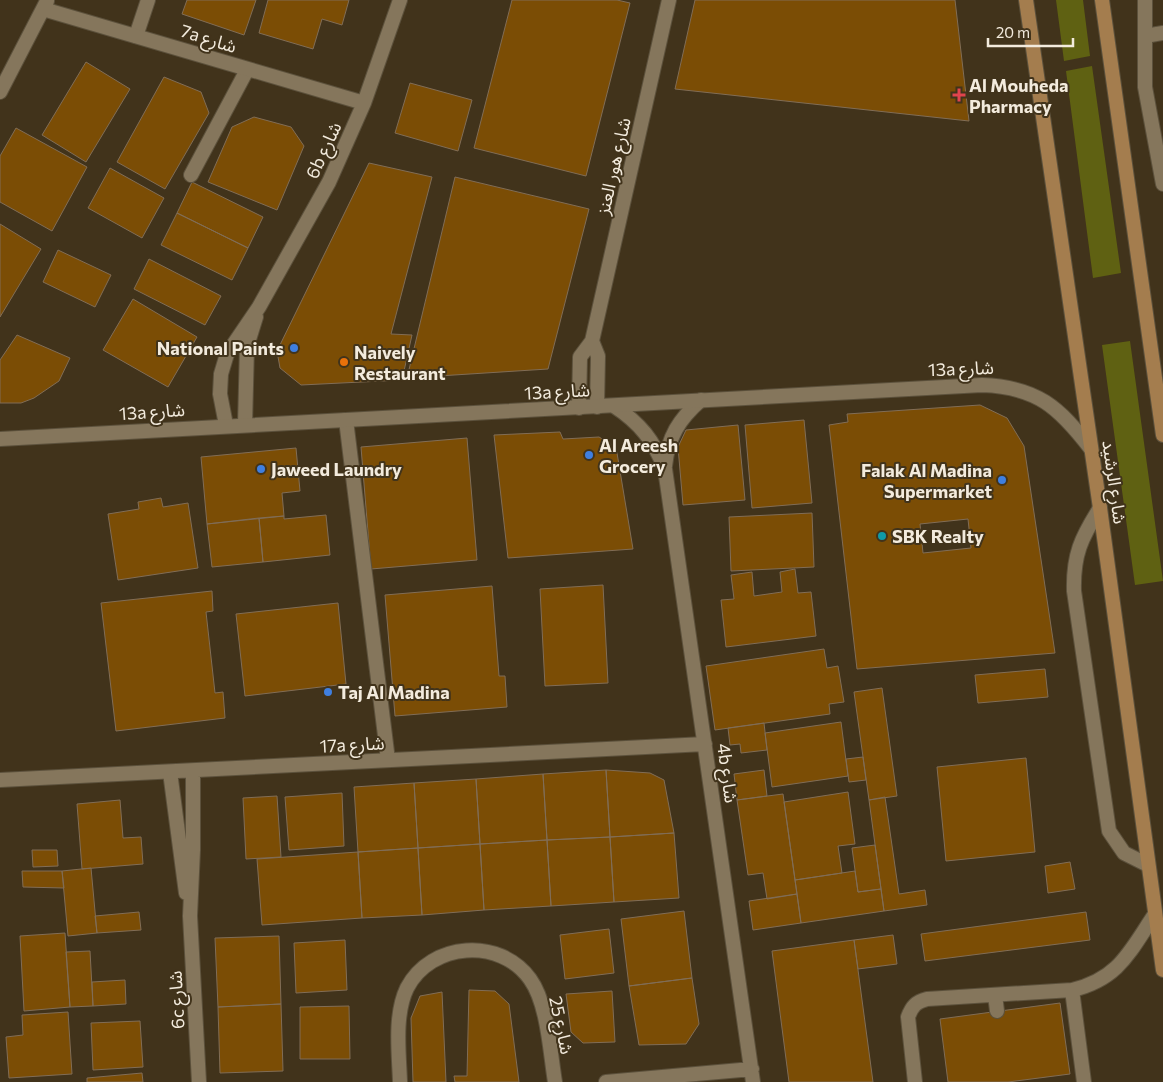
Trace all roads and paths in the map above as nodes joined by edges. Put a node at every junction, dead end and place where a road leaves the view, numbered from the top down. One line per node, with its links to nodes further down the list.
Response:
1 (148, 0): 9 (street)
2 (400, 0): 13 (street, 6b شارع)
3 (669, 0): 17 (street, شارع هور العنز)
4 (1026, 0): 27 (main road, شارع الرشيد)
5 (1102, 0): 25 (main road)
6 (1145, 0): 10 (street)
7 (45, 4): 9 (street, 7a شارع); 12 (street)
8 (1163, 33): 10 (street)
9 (136, 36): 11 (street, 7a شارع)
10 (1145, 36): 15 (street)
11 (247, 70): 13 (street, 7a شارع); 14 (street)
12 (0, 92)
13 (364, 103): 16 (street, 6b شارع)
14 (191, 175)
15 (1163, 184)
16 (259, 307): 23 (street, 6b شارع); 24 (street, 6b شارع)
17 (592, 341): 20 (street, شارع هور العنز); 21 (street, شارع هور العنز)
18 (701, 400): 19 (street, 13a شارع); 27 (street, 13a شارع); 28 (street, 4b شارع)
19 (614, 406): 20 (street, 13a شارع); 28 (street, 4b شارع)
20 (597, 407): 21 (street, 13a شارع)
21 (579, 408): 22 (street, 13a شارع)
22 (346, 420): 24 (street, 13a شارع); 31 (street)
23 (226, 425): 24 (street, 13a شارع); 26 (street, 13a شارع)
24 (244, 425)
25 (1163, 435)
26 (0, 439)
27 (1091, 448): 29 (main road, شارع الرشيد)
28 (664, 469): 30 (street, 4b شارع)
29 (1100, 508): 35 (main road, شارع الرشيد); 35 (street)
30 (705, 744): 31 (street, 17a شارع); 42 (street, 4b شارع)
31 (388, 760): 32 (street, 17a شارع)
32 (193, 771): 33 (street, 17a شارع); 37 (street, 6c شارع)
33 (170, 772): 34 (street, 17a شارع); 37 (street, 6c شارع)
34 (0, 780)
35 (1148, 865): 36 (main road, شارع الرشيد)
36 (1155, 914): 38 (main road, شارع الرشيد); 39 (street)
37 (190, 916): 43 (street, 6c شارع)
38 (1163, 970)
39 (1072, 990): 40 (street); 48 (street)
40 (995, 995): 41 (street); 47 (street)
41 (997, 1011)
42 (753, 1075): 46 (street)
43 (199, 1082)
44 (400, 1082): 45 (street, شارع 25)
45 (555, 1082)
46 (606, 1082)
47 (915, 1082)
48 (1084, 1082)

